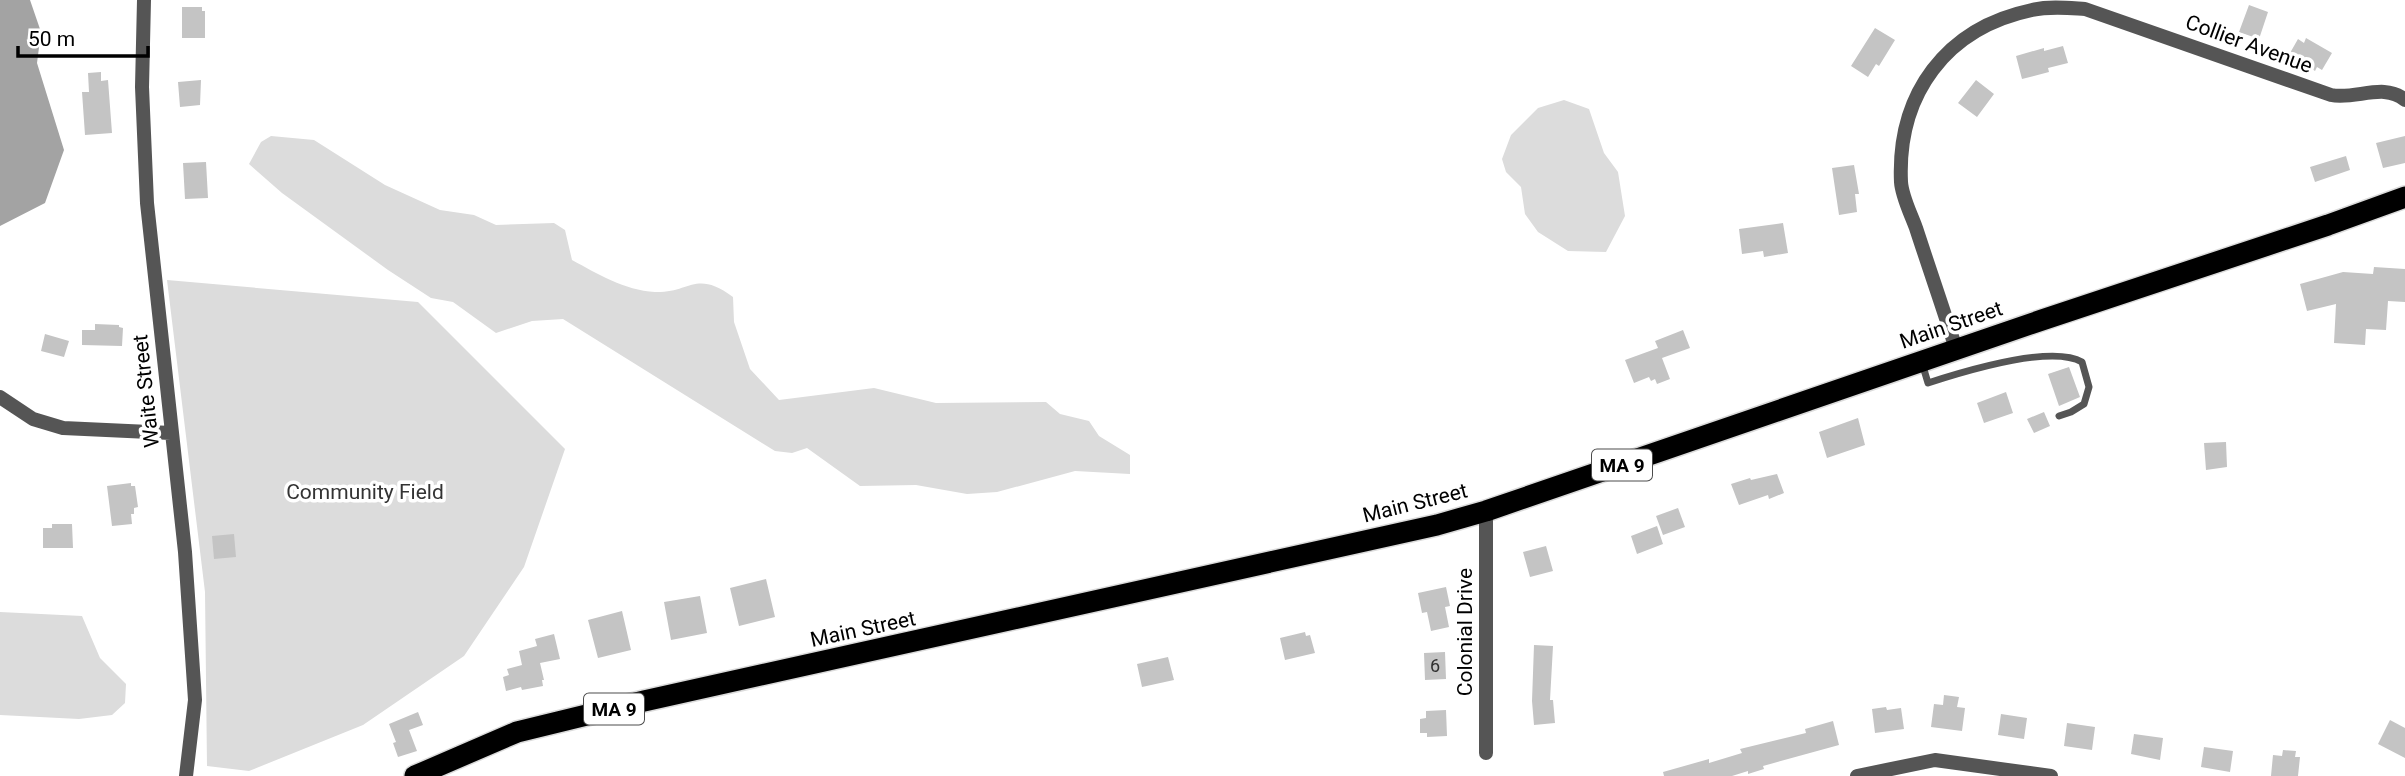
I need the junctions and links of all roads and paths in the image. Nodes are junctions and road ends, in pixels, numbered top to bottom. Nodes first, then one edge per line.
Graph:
1 (144, 0) edge
2 (2405, 100) edge
3 (2405, 197) edge
4 (1956, 349) junction
5 (1921, 362) junction
6 (0, 397) edge
7 (2059, 416) dead end
8 (171, 433) junction
9 (1486, 511) junction
10 (1486, 753) dead end
11 (1877, 774) edge
12 (186, 776) edge
13 (415, 776) edge
14 (1857, 776) edge
15 (2051, 776) edge

1 - 8 street, Waite Street
2 - 4 street, Collier Avenue
3 - 4 highway, Main Street / MA 9
4 - 5 highway, Main Street / MA 9
5 - 7 lane
5 - 9 highway, Main Street / MA 9
6 - 8 street
8 - 12 street, Waite Street
9 - 10 street, Colonial Drive
9 - 13 highway, Main Street / MA 9
11 - 14 street
11 - 15 street

